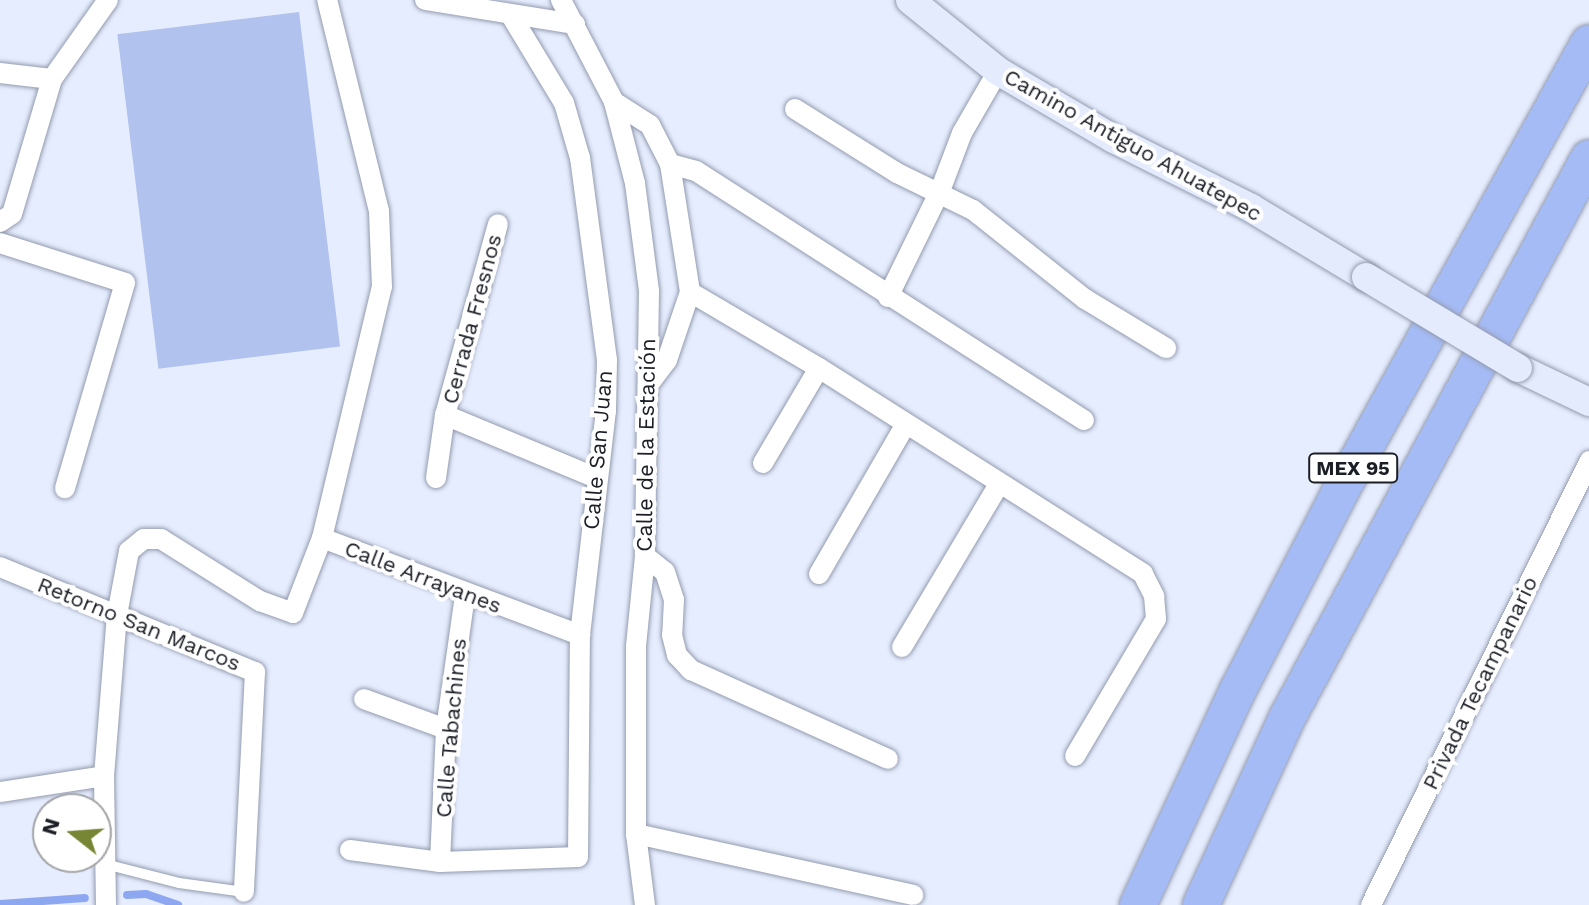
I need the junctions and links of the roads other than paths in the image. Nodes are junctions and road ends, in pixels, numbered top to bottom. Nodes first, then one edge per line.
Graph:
1 (108, 0) edge
2 (327, 0) edge
3 (425, 0) edge
4 (561, 0) edge
5 (910, 0) edge
6 (510, 14) junction
7 (575, 24) junction
8 (1589, 43) edge
9 (998, 71) junction
10 (0, 73) edge
11 (52, 79) junction
12 (614, 102) junction
13 (795, 109) dead end
14 (1589, 158) edge
15 (670, 164) junction
16 (940, 191) junction
17 (0, 222) edge
18 (498, 224) dead end
19 (0, 243) edge
20 (690, 292) junction
21 (888, 297) junction
22 (1166, 348) dead end
23 (819, 368) junction
24 (648, 385) junction
25 (1589, 402) edge
26 (445, 415) junction
27 (1084, 420) dead end
28 (906, 424) junction
29 (1589, 461) edge
30 (763, 463) dead end
31 (436, 478) dead end
32 (596, 478) junction
33 (999, 484) junction
34 (65, 488) dead end
35 (322, 538) junction
36 (645, 556) junction
37 (0, 567) edge
38 (819, 574) dead end
39 (465, 595) junction
40 (117, 615) junction
41 (580, 635) junction
42 (902, 647) dead end
43 (364, 699) dead end
44 (446, 729) junction
45 (1075, 756) dead end
46 (888, 759) dead end
47 (104, 776) junction
48 (0, 792) edge
49 (104, 793) edge
50 (636, 834) junction
51 (350, 850) dead end
52 (440, 862) junction
53 (112, 866) edge
54 (105, 873) edge
55 (244, 892) joint
56 (913, 895) dead end
57 (106, 905) edge
58 (645, 905) edge
59 (1138, 905) edge
60 (1201, 905) edge
61 (1371, 905) edge

1 - 11 street
2 - 35 street
3 - 6 street
4 - 7 street, Calle de la Estación
5 - 9 street, Camino Antiguo Ahuatepec
6 - 7 street
6 - 32 street, Calle San Juan
7 - 12 street, Calle de la Estación
8 - 59 highway, MEX 95
9 - 16 street
9 - 25 street, Camino Antiguo Ahuatepec, bridge
10 - 11 street
11 - 17 street
12 - 15 street
12 - 24 street, Calle de la Estación
13 - 16 street
14 - 60 highway, MEX 95
15 - 20 street
15 - 21 street
16 - 21 street
16 - 22 street
18 - 26 street, Cerrada Fresnos
19 - 34 street
20 - 23 street
20 - 24 street
21 - 27 street
23 - 28 street
23 - 30 street
24 - 36 street, Calle de la Estación
26 - 31 street, Cerrada Fresnos
26 - 32 street, Cerrada Fresnos
28 - 33 street
28 - 38 street
29 - 61 street, Privada Tecampanario
32 - 41 street, Calle San Juan
33 - 42 street
33 - 45 street
35 - 39 street, Calle Arrayanes
35 - 40 street, Calle Arrayanes
36 - 46 street
36 - 50 street, Calle de la Estación
37 - 40 street, Retorno San Marcos
39 - 41 street, Calle Arrayanes
39 - 44 street, Calle Tabachines
40 - 47 street
40 - 55 street, Retorno San Marcos
41 - 52 street, Calle San Juan
43 - 44 street
44 - 52 street, Calle Tabachines
47 - 48 street
47 - 49 street
50 - 56 street
50 - 58 street, Calle de la Estación
51 - 52 street
53 - 55 lane, Retorno San Marcos
54 - 57 street

